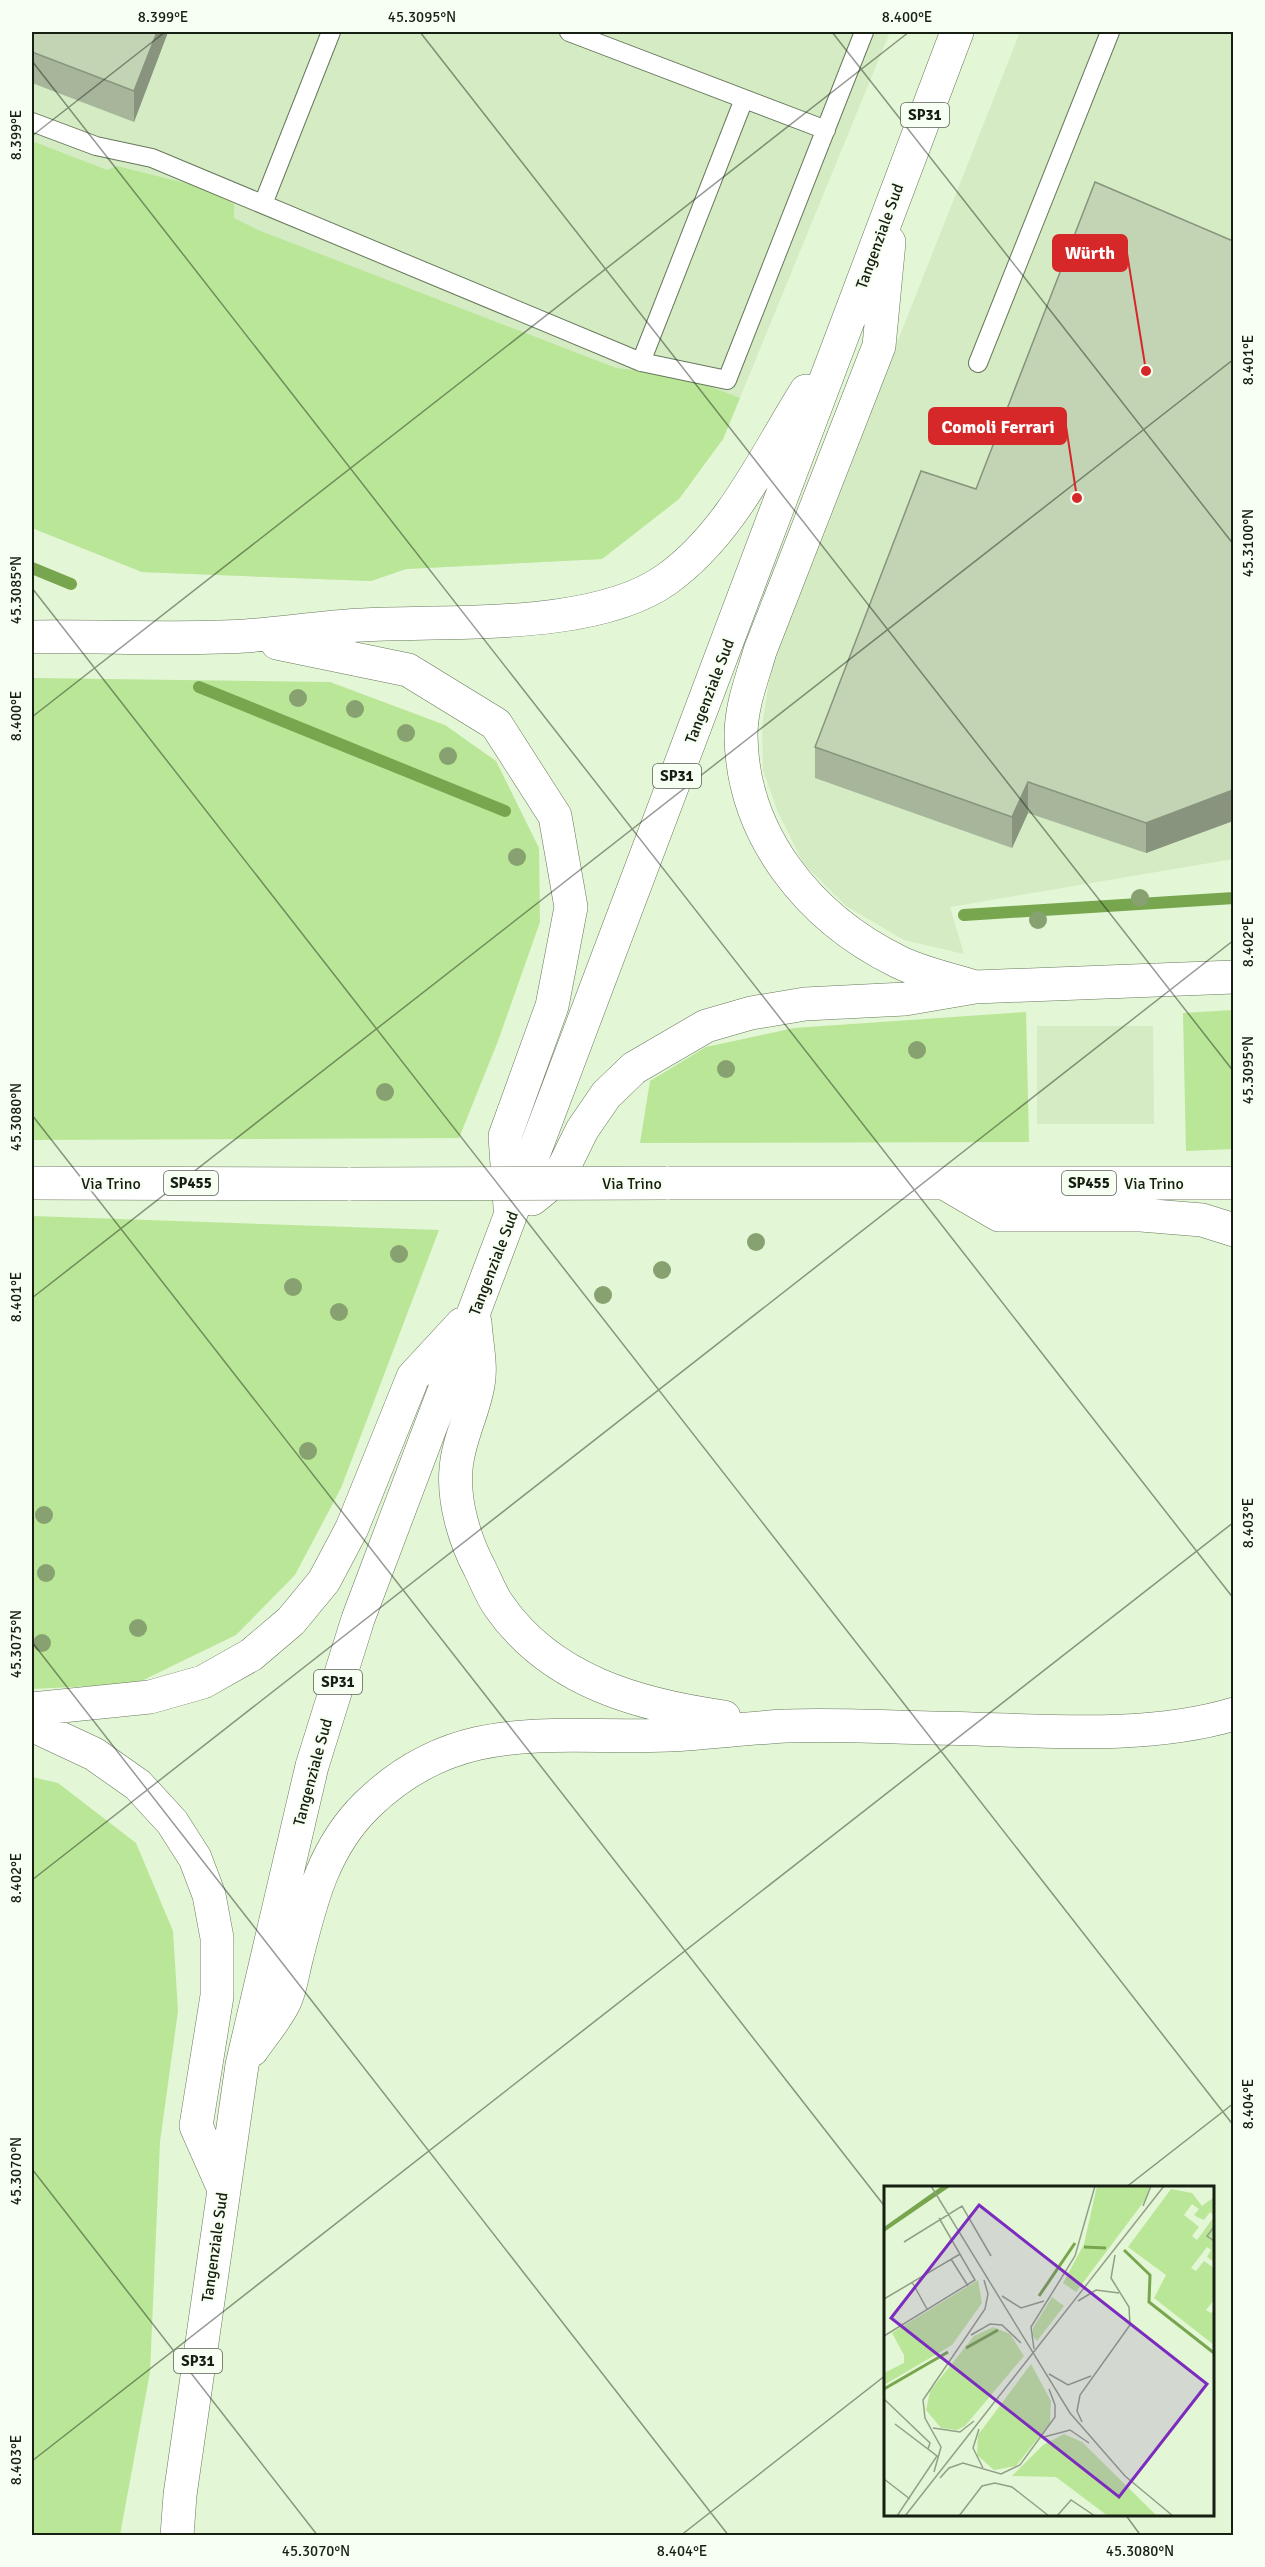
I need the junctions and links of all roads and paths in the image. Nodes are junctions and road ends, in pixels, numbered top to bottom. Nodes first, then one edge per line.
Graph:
1 (331, 32) edge
2 (569, 32) edge
3 (864, 32) edge
4 (957, 32) edge
5 (1110, 32) edge
6 (744, 99) junction
7 (32, 122) edge
8 (826, 130) junction
9 (893, 199) junction
10 (263, 204) junction
11 (843, 334) junction
12 (641, 362) junction
13 (978, 363) dead end
14 (243, 636) junction
15 (32, 637) edge
16 (1233, 977) edge
17 (975, 987) junction
18 (32, 1183) edge
19 (944, 1183) junction
20 (1233, 1183) edge
21 (510, 1218) junction
22 (1233, 1230) edge
23 (474, 1311) junction
24 (32, 1709) edge
25 (1233, 1714) edge
26 (32, 1725) edge
27 (788, 1726) junction
28 (242, 2065) junction
29 (222, 2187) junction
30 (177, 2535) edge

1 - 10 lane
2 - 6 lane
3 - 8 lane
4 - 9 main road, Tangenziale Sud / SP31
5 - 13 lane
6 - 8 lane
6 - 12 lane
7 - 10 lane
8 - 12 lane
9 - 11 main road, Tangenziale Sud / SP31
9 - 17 main road
10 - 12 lane
11 - 14 main road
11 - 21 main road, Tangenziale Sud / SP31
14 - 15 main road
14 - 21 main road
16 - 17 main road
17 - 21 main road
18 - 19 main road, Via Trino / SP455, bridge
19 - 20 main road, Via Trino / SP455
19 - 22 main road
21 - 23 main road, Tangenziale Sud / SP31
23 - 24 main road
23 - 27 main road
23 - 28 main road, Tangenziale Sud / SP31
25 - 27 main road
26 - 29 main road
27 - 28 main road
28 - 29 main road, Tangenziale Sud / SP31
29 - 30 main road, Tangenziale Sud / SP31

